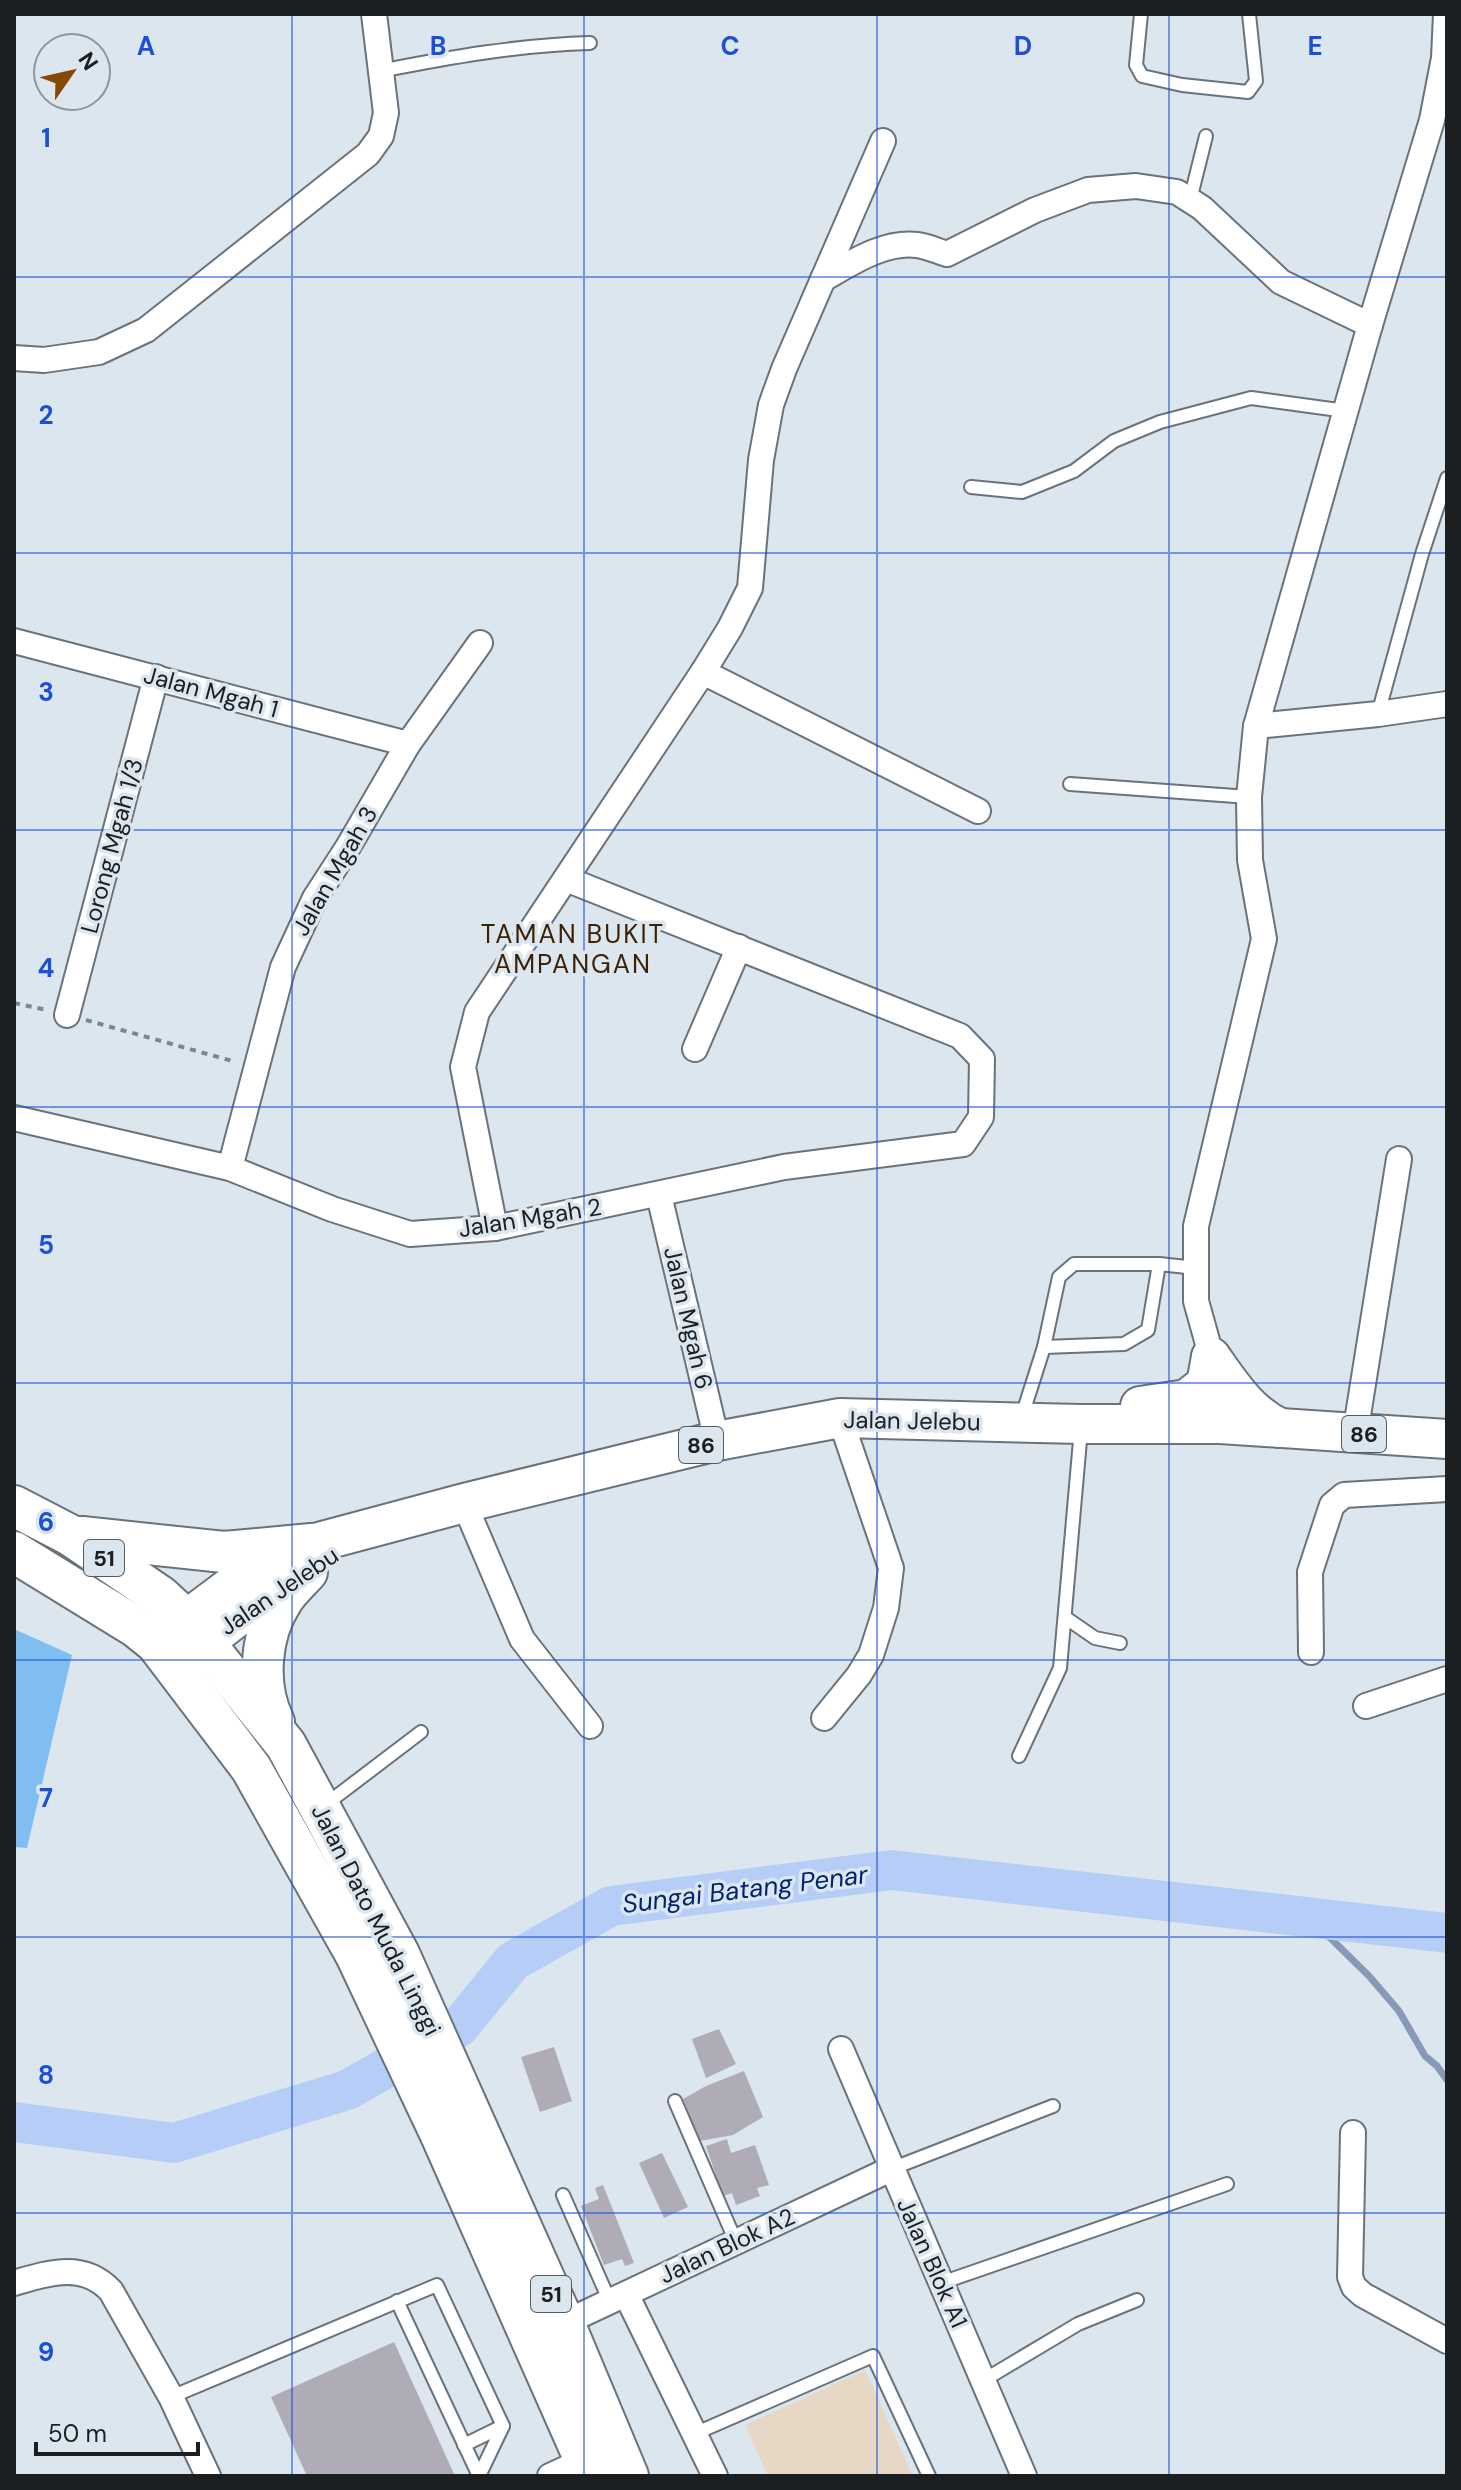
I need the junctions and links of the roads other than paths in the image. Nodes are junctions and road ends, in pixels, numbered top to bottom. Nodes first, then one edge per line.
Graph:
1 (374, 14) edge
2 (1141, 14) edge
3 (1249, 14) edge
4 (1446, 14) edge
5 (590, 43) dead end
6 (380, 71) junction
7 (1206, 136) dead end
8 (883, 141) dead end
9 (1190, 200) junction
10 (823, 279) junction
11 (1370, 325) junction
12 (14, 358) edge
13 (1346, 411) junction
14 (1447, 478) edge
15 (971, 487) dead end
16 (14, 641) edge
17 (480, 643) dead end
18 (703, 672) junction
19 (156, 677) junction
20 (1447, 704) edge
21 (1378, 714) junction
22 (1256, 726) junction
23 (408, 744) junction
24 (1070, 784) dead end
25 (1249, 797) junction
26 (978, 811) dead end
27 (566, 879) junction
28 (739, 947) junction
29 (67, 1015) road end
30 (695, 1049) dead end
31 (14, 1118) edge
32 (1399, 1159) dead end
33 (230, 1168) junction
34 (659, 1195) junction
35 (495, 1228) junction
36 (1159, 1264) junction
37 (1196, 1268) junction
38 (1044, 1347) junction
39 (1211, 1357) junction
40 (840, 1418) junction
41 (1049, 1423) junction
42 (1220, 1424) junction
43 (1282, 1429) junction
44 (1355, 1434) junction
45 (1447, 1439) edge
46 (717, 1441) junction
47 (1447, 1489) edge
48 (464, 1503) junction
49 (14, 1506) edge
50 (70, 1535) junction
51 (14, 1552) edge
52 (309, 1558) junction
53 (1066, 1618) junction
54 (180, 1643) junction
55 (1120, 1643) dead end
56 (1311, 1652) dead end
57 (1447, 1679) edge
58 (1366, 1706) dead end
59 (824, 1718) dead end
60 (590, 1726) dead end
61 (421, 1732) dead end
62 (286, 1745) junction
63 (1019, 1756) dead end
64 (319, 1809) junction
65 (841, 2049) dead end
66 (675, 2101) dead end
67 (1053, 2106) dead end
68 (456, 2124) junction
69 (1353, 2133) dead end
70 (891, 2169) junction
71 (1227, 2184) dead end
72 (563, 2195) dead end
73 (736, 2242) junction
74 (14, 2283) edge
75 (941, 2283) junction
76 (618, 2298) junction
77 (1137, 2300) dead end
78 (397, 2301) junction
79 (564, 2323) junction
80 (1447, 2341) edge
81 (984, 2380) junction
82 (171, 2397) junction
83 (503, 2426) junction
84 (694, 2434) junction
85 (464, 2445) junction
86 (575, 2471) edge
87 (208, 2476) edge
88 (479, 2476) edge
89 (628, 2476) edge
90 (715, 2476) edge
91 (929, 2476) edge
92 (1024, 2476) edge

1 - 6 street
2 - 3 lane
4 - 11 street
5 - 6 lane
6 - 12 street
7 - 9 lane
8 - 10 street
9 - 10 street
9 - 11 street
10 - 18 street
11 - 13 street
13 - 15 lane
13 - 22 street
14 - 21 lane
16 - 19 street, Jalan Mgah 1
17 - 23 street, Jalan Mgah 3
18 - 26 street
18 - 27 street
19 - 23 street, Jalan Mgah 1
19 - 29 street, Lorong Mgah 1/3
20 - 21 street
21 - 22 street
22 - 25 street
23 - 33 street, Jalan Mgah 3
24 - 25 lane
25 - 37 street
27 - 28 street
27 - 35 street
28 - 30 street
28 - 34 street, Jalan Mgah 2
31 - 33 street, Jalan Mgah 2
32 - 44 street
33 - 35 street, Jalan Mgah 2
34 - 35 street, Jalan Mgah 2
34 - 46 street, Jalan Mgah 6
36 - 37 lane
36 - 38 lane
36 - 38 lane
37 - 39 street
38 - 41 lane
39 - 41 main road
39 - 42 street
39 - 43 main road
40 - 41 main road, Jalan Jelebu / 86
40 - 46 main road, Jalan Jelebu / 86
40 - 59 street
41 - 42 main road, Jalan Jelebu / 86
41 - 53 lane
42 - 43 main road, Jalan Jelebu / 86
43 - 44 main road, Jalan Jelebu / 86
44 - 45 main road, Jalan Jelebu / 86
46 - 48 main road, Jalan Jelebu / 86
47 - 56 street
48 - 52 main road, Jalan Jelebu / 86
48 - 60 street
49 - 50 highway, Jalan Dato Muda Linggi / 51
50 - 52 highway
50 - 54 highway, Jalan Dato Muda Linggi / 51
51 - 54 highway, Jalan Dato Muda Linggi / 51
52 - 54 main road, Jalan Jelebu / 86
52 - 62 highway
53 - 55 lane
53 - 63 lane
54 - 62 highway, Jalan Dato Muda Linggi / 51
54 - 68 highway, Jalan Dato Muda Linggi / 51
57 - 58 street
61 - 64 lane
62 - 64 highway, Jalan Dato Muda Linggi / 51
64 - 68 highway, Jalan Dato Muda Linggi / 51
65 - 70 street, Jalan Blok A1
66 - 73 lane
67 - 70 lane
68 - 79 highway, Jalan Dato Muda Linggi / 51
68 - 86 highway, Jalan Dato Muda Linggi / 51
69 - 80 street
70 - 73 street, Jalan Blok A2
70 - 75 street, Jalan Blok A1
71 - 75 lane
72 - 76 lane
73 - 76 street, Jalan Blok A2
74 - 82 street
75 - 81 street, Jalan Blok A1
76 - 79 street, Jalan Blok A2
76 - 84 street
77 - 81 lane
78 - 82 lane
78 - 83 lane
78 - 85 lane
79 - 89 highway, Jalan Dato Muda Linggi / 51
81 - 92 street, Jalan Blok A1
82 - 87 street
83 - 85 lane
83 - 88 lane
84 - 90 street
84 - 91 lane
85 - 88 lane

